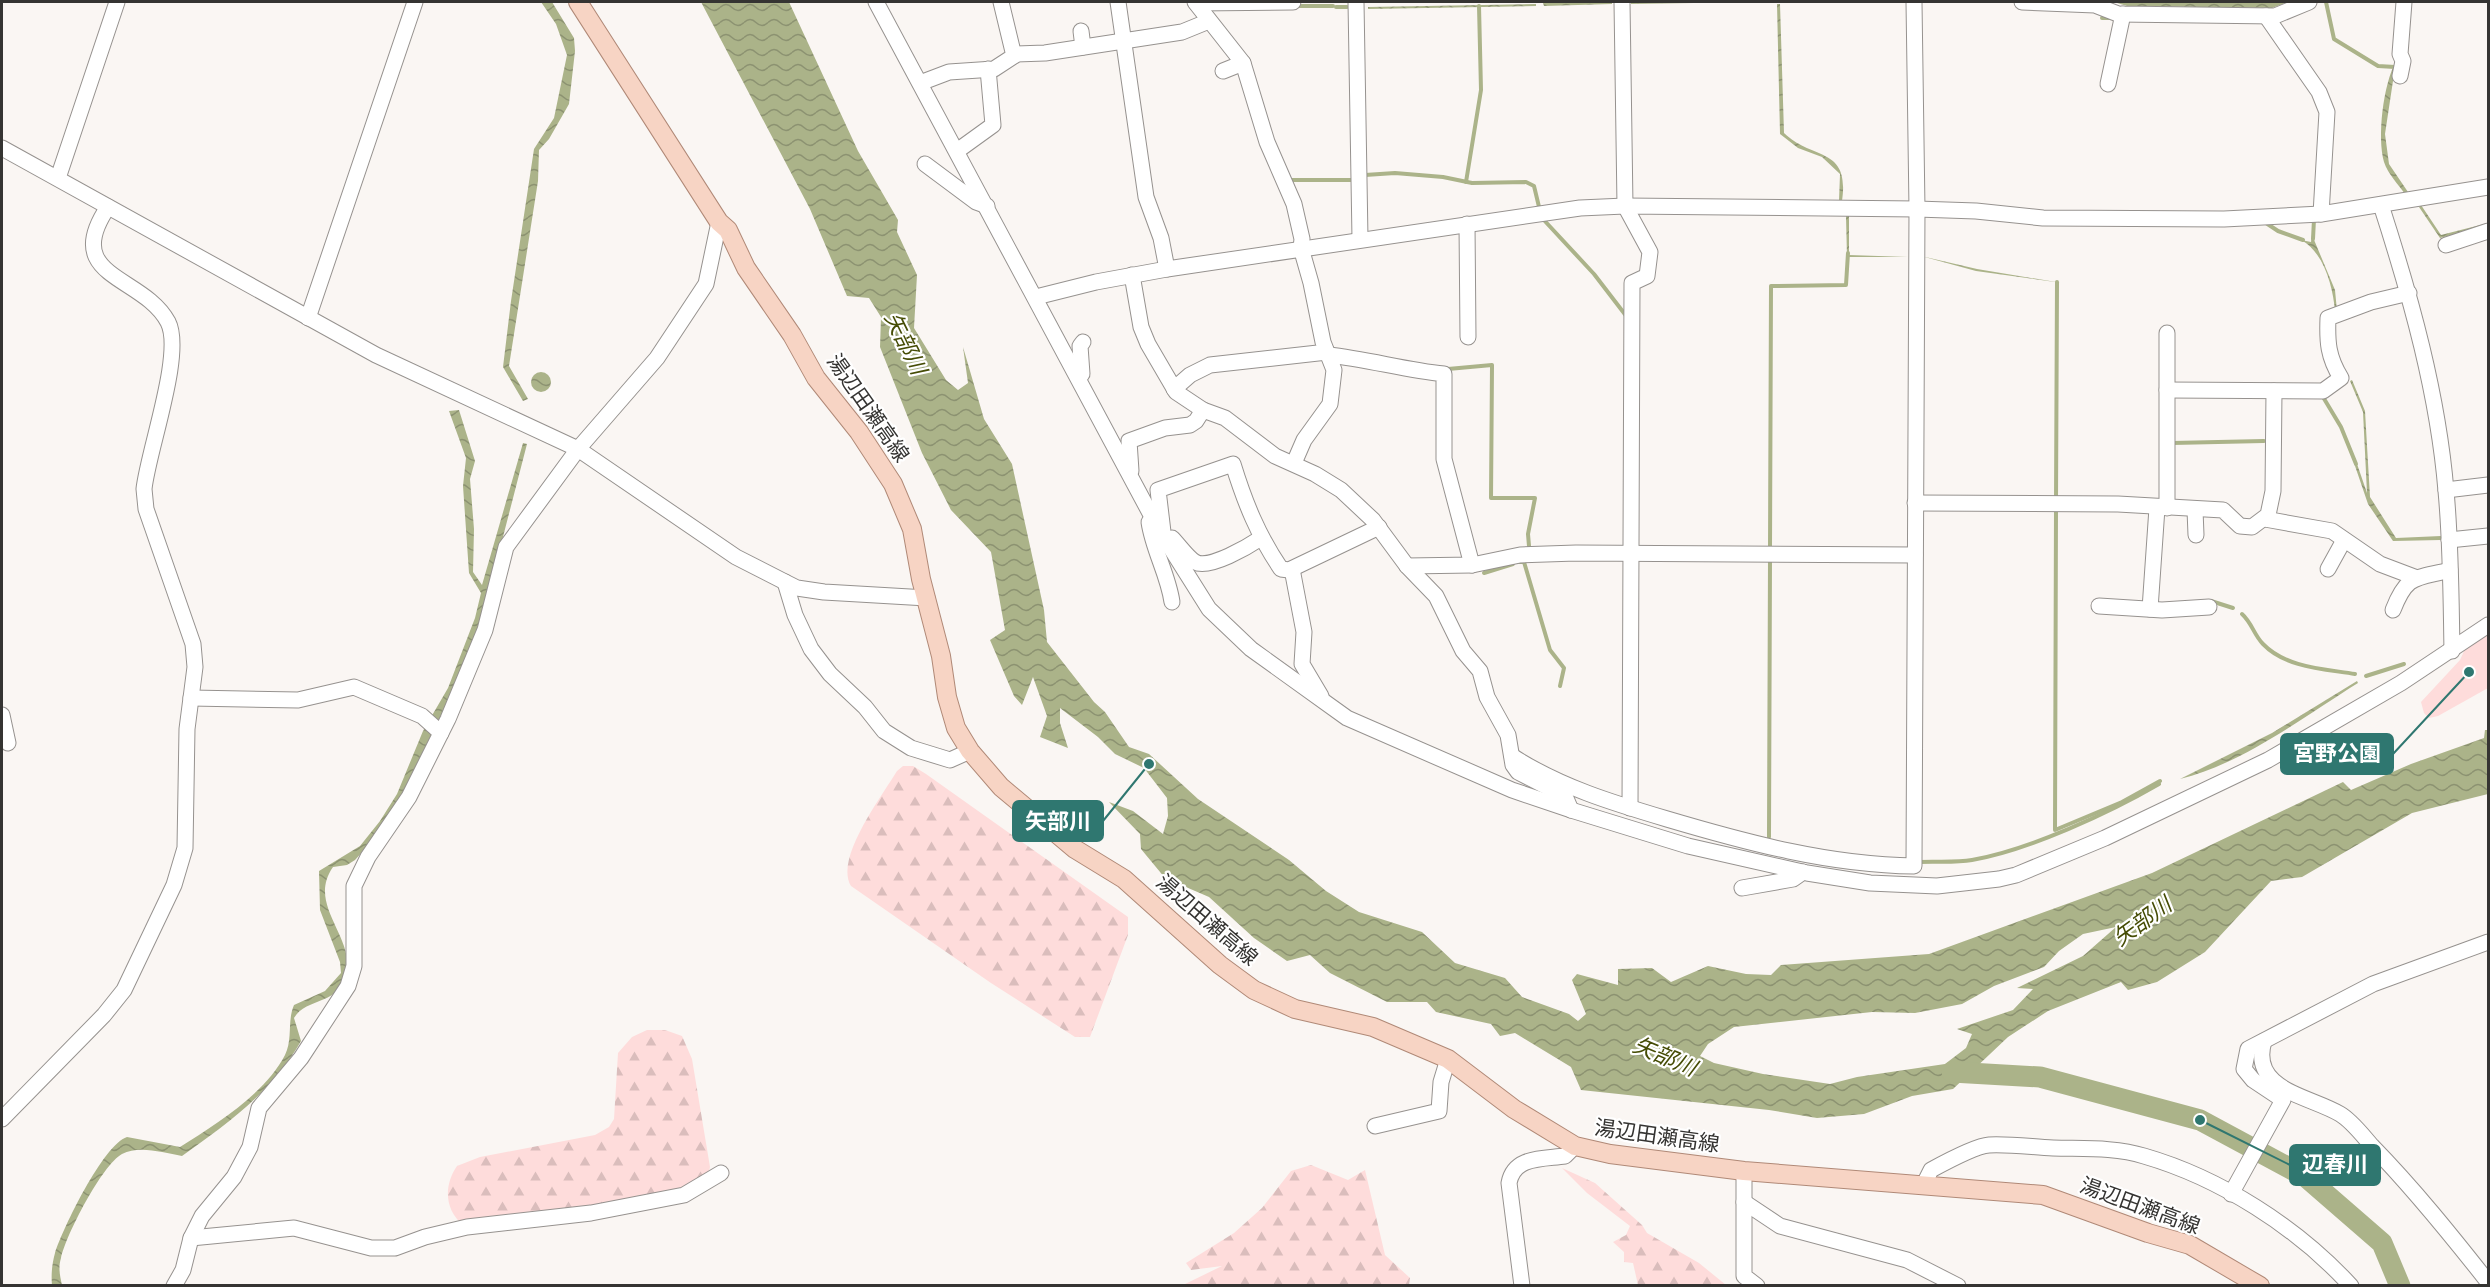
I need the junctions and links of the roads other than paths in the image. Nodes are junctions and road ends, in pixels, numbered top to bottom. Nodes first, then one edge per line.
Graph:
1 (117, 2) edge
2 (415, 2) edge
3 (578, 2) edge
4 (876, 2) edge
5 (1001, 2) edge
6 (1118, 2) edge
7 (1195, 2) edge
8 (1293, 2) edge
9 (1356, 2) edge
10 (1622, 2) edge
11 (1914, 2) edge
12 (2022, 2) edge
13 (2309, 2) edge
14 (2404, 2) edge
15 (2198, 8) edge
16 (2122, 14) junction
17 (2266, 16) junction
18 (1209, 21) junction
19 (1081, 30) dead end
20 (1124, 40) junction
21 (1083, 47) junction
22 (1014, 54) junction
23 (1243, 63) junction
24 (988, 69) junction
25 (1223, 71) dead end
26 (2400, 76) dead end
27 (920, 83) junction
28 (2108, 84) dead end
29 (2, 148) edge
30 (957, 151) junction
31 (925, 164) dead end
32 (58, 178) junction
33 (2488, 187) edge
34 (2381, 205) junction
35 (987, 206) junction
36 (1625, 206) junction
37 (108, 207) junction
38 (1917, 208) junction
39 (2321, 213) junction
40 (720, 222) junction
41 (1467, 224) junction
42 (2488, 231) edge
43 (1360, 239) junction
44 (2446, 245) dead end
45 (1301, 248) junction
46 (1167, 269) junction
47 (1132, 275) junction
48 (2409, 293) junction
49 (1036, 297) junction
50 (308, 318) junction
51 (2167, 333) dead end
52 (1468, 337) dead end
53 (1083, 342) dead end
54 (1328, 353) junction
55 (1079, 378) junction
56 (1174, 388) junction
57 (2167, 390) junction
58 (2274, 391) junction
59 (1203, 410) junction
60 (578, 449) junction
61 (1294, 463) junction
62 (1131, 478) junction
63 (2488, 485) edge
64 (2446, 490) junction
65 (1916, 503) junction
66 (2162, 508) junction
67 (1148, 510) junction
68 (2195, 510) junction
69 (2265, 519) junction
70 (1379, 527) junction
71 (1163, 533) junction
72 (2196, 535) dead end
73 (2488, 536) edge
74 (1261, 538) junction
75 (2344, 540) junction
76 (2449, 540) junction
77 (1631, 555) junction
78 (1915, 555) junction
79 (1472, 565) junction
80 (1407, 566) junction
81 (1292, 568) junction
82 (2328, 569) dead end
83 (2450, 570) junction
84 (2417, 578) junction
85 (785, 582) junction
86 (927, 598) junction
87 (1172, 602) dead end
88 (2099, 606) dead end
89 (2209, 607) dead end
90 (2150, 609) junction
91 (2393, 610) dead end
92 (2488, 626) edge
93 (2452, 651) junction
94 (190, 698) junction
95 (1321, 699) junction
96 (2, 715) edge
97 (441, 733) junction
98 (8, 743) dead end
99 (970, 751) junction
100 (1512, 756) junction
101 (1630, 808) junction
102 (1571, 810) junction
103 (1803, 872) junction
104 (1742, 888) dead end
105 (2488, 942) edge
106 (2264, 1041) junction
107 (1448, 1059) junction
108 (2, 1119) edge
109 (1375, 1125) dead end
110 (1575, 1146) junction
111 (1744, 1171) junction
112 (721, 1173) dead end
113 (1924, 1184) junction
114 (2233, 1190) junction
115 (1744, 1202) junction
116 (191, 1238) junction
117 (2488, 1282) edge
118 (174, 1286) edge
119 (1522, 1286) edge
120 (1757, 1286) edge
121 (1958, 1286) edge
122 (2260, 1286) edge
123 (2351, 1286) edge

1 - 32 street
2 - 50 street
3 - 40 main road, 湯辺田瀬高線
4 - 27 street
5 - 22 street
6 - 20 street
7 - 8 street
7 - 18 street
9 - 43 street
10 - 36 street
11 - 38 street
12 - 16 street
13 - 17 street
14 - 26 street
15 - 16 street
15 - 17 street
16 - 28 street
17 - 39 street
18 - 20 street
18 - 23 street
19 - 21 street
20 - 21 street
20 - 46 street
21 - 22 street
22 - 24 street
23 - 25 street
23 - 45 street
24 - 27 street
24 - 30 street
27 - 30 street
29 - 32 street
30 - 35 street
31 - 35 street
32 - 37 street
33 - 34 street
34 - 39 street
34 - 48 street
35 - 49 street
36 - 38 street
36 - 41 street
36 - 77 street
37 - 50 street
37 - 94 street
38 - 39 street
38 - 65 street
40 - 60 street
40 - 86 main road, 湯辺田瀬高線
41 - 43 street
41 - 52 street
42 - 44 street
43 - 45 street
45 - 46 street
45 - 54 street
46 - 47 street
47 - 49 street
47 - 56 street
48 - 58 street
48 - 64 street
49 - 55 street
50 - 60 street
51 - 57 street
53 - 55 street
54 - 56 street
54 - 61 street
54 - 79 street
55 - 62 street
56 - 59 street
57 - 58 street
57 - 66 street
58 - 69 street
59 - 61 street
59 - 62 street
60 - 85 street
60 - 97 street
61 - 70 street
62 - 67 street
63 - 64 street
64 - 76 street
65 - 66 street
65 - 78 street
66 - 68 street
66 - 90 street
67 - 71 street
67 - 87 street
68 - 69 street
68 - 72 street
69 - 75 street
70 - 80 street
70 - 81 street
71 - 74 street
71 - 74 street
71 - 95 street
73 - 76 street
74 - 81 street
75 - 82 street
75 - 84 street
76 - 83 street
77 - 78 street
77 - 79 street
77 - 101 street
78 - 101 street
79 - 80 street
80 - 100 street
81 - 95 street
83 - 84 street
83 - 93 street
84 - 91 street
85 - 86 street
85 - 99 street
86 - 99 main road, 湯辺田瀬高線
88 - 90 street
89 - 90 street
92 - 93 street
93 - 103 street
94 - 97 street
94 - 108 street
95 - 102 street
96 - 98 street
97 - 116 street
99 - 107 main road, 湯辺田瀬高線
100 - 101 street
100 - 102 street
102 - 103 street
103 - 104 street
105 - 106 street
106 - 114 street
106 - 117 street
107 - 109 street
107 - 110 main road, 湯辺田瀬高線
110 - 111 main road, 湯辺田瀬高線
110 - 119 street
111 - 113 main road, 湯辺田瀬高線
111 - 115 street
112 - 116 street
113 - 114 street
113 - 122 main road, 湯辺田瀬高線
114 - 123 street
115 - 120 street
115 - 121 street
116 - 118 street

